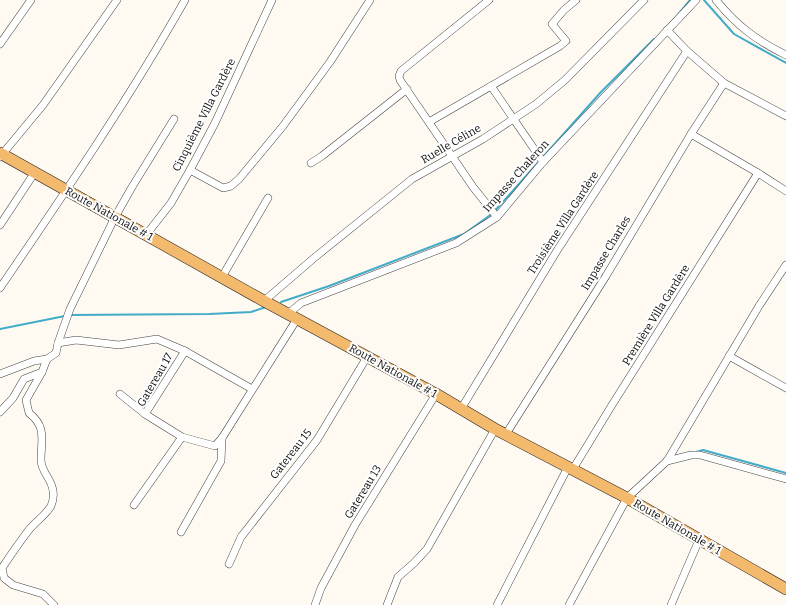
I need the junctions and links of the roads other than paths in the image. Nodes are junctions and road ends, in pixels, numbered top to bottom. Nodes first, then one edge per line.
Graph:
1 (31, 0) edge
2 (117, 0) edge
3 (185, 0) edge
4 (272, 0) edge
5 (370, 0) edge
6 (489, 0) edge
7 (576, 0) edge
8 (644, 0) edge
9 (696, 0) edge
10 (716, 0) edge
11 (667, 30) junction
12 (0, 44) edge
13 (687, 51) junction
14 (786, 55) edge
15 (724, 83) junction
16 (491, 86) junction
17 (407, 89) junction
18 (786, 116) edge
19 (174, 119) dead end
20 (513, 120) junction
21 (429, 122) junction
22 (690, 134) junction
23 (1, 154) edge
24 (452, 156) junction
25 (543, 162) junction
26 (311, 163) dead end
27 (190, 170) junction
28 (35, 172) junction
29 (758, 173) junction
30 (67, 190) junction
31 (786, 191) edge
32 (268, 198) dead end
33 (115, 217) junction
34 (497, 217) junction
35 (0, 226) edge
36 (146, 235) junction
37 (786, 266) edge
38 (784, 275) edge
39 (222, 277) junction
40 (0, 288) edge
41 (264, 301) junction
42 (292, 316) junction
43 (58, 343) junction
44 (185, 351) junction
45 (730, 356) junction
46 (367, 357) junction
47 (47, 359) junction
48 (42, 372) junction
49 (0, 374) edge
50 (786, 388) edge
51 (252, 389) junction
52 (120, 394) dead end
53 (436, 394) junction
54 (461, 409) junction
55 (0, 412) edge
56 (145, 414) junction
57 (495, 429) junction
58 (506, 434) junction
59 (182, 437) junction
60 (222, 438) junction
61 (667, 461) junction
62 (571, 468) junction
63 (786, 479) edge
64 (134, 505) dead end
65 (622, 506) junction
66 (181, 532) dead end
67 (699, 540) junction
68 (228, 564) dead end
69 (786, 589) edge
70 (54, 605) edge
71 (316, 605) edge
72 (387, 605) edge
73 (497, 605) edge
74 (569, 605) edge
75 (671, 605) edge

1 - 12 street
2 - 23 street
3 - 30 street
4 - 27 street, Cinquième Villa Gardère
5 - 27 street
6 - 17 street
7 - 16 street
8 - 20 street, Ruelle Céline
9 - 11 street, Impasse Chaleron
10 - 14 street
11 - 13 street
11 - 25 street, Impasse Chaleron
13 - 15 street
13 - 54 street, Troisième Villa Gardère
15 - 18 street
15 - 22 street, Impasse Charles
16 - 20 street
16 - 21 street
17 - 21 street
17 - 26 street
19 - 33 street
20 - 24 street, Ruelle Céline
20 - 25 street
21 - 24 street
22 - 29 street
22 - 58 street, Impasse Charles
23 - 28 main road, Route Nationale # 1
24 - 34 street
24 - 41 street, Ruelle Céline
25 - 34 street, Impasse Chaleron
27 - 36 street, Cinquième Villa Gardère
28 - 30 main road, Route Nationale # 1
28 - 35 street
29 - 31 street
29 - 62 street, Première Villa Gardère
30 - 33 main road, Route Nationale # 1
30 - 40 street
32 - 39 street
33 - 36 main road, Route Nationale # 1
33 - 43 street
34 - 42 street, Impasse Chaleron
36 - 39 main road, Route Nationale # 1
37 - 38 street
38 - 45 street
39 - 41 main road, Route Nationale # 1
41 - 42 main road, Route Nationale # 1
42 - 46 main road, Route Nationale # 1
42 - 51 street
43 - 44 street, Gatereau 17
43 - 47 street
44 - 51 street
44 - 56 street, Gatereau 17
45 - 50 street
45 - 61 street
46 - 53 main road, Route Nationale # 1
46 - 68 street, Gatereau 15
47 - 48 street
47 - 49 street
48 - 55 street
48 - 70 street
51 - 60 street
52 - 56 street
53 - 54 main road, Route Nationale # 1
53 - 71 street, Gatereau 13
54 - 57 main road, Route Nationale # 1
56 - 59 street, Gatereau 17
57 - 58 main road, Route Nationale # 1
57 - 72 street
58 - 62 main road, Route Nationale # 1
59 - 60 street, Gatereau 17
59 - 64 street
60 - 66 street
61 - 63 street
61 - 65 street
62 - 65 main road, Route Nationale # 1
62 - 73 street, Première Villa Gardère
65 - 67 main road, Route Nationale # 1
65 - 74 street
67 - 69 main road, Route Nationale # 1
67 - 75 street

